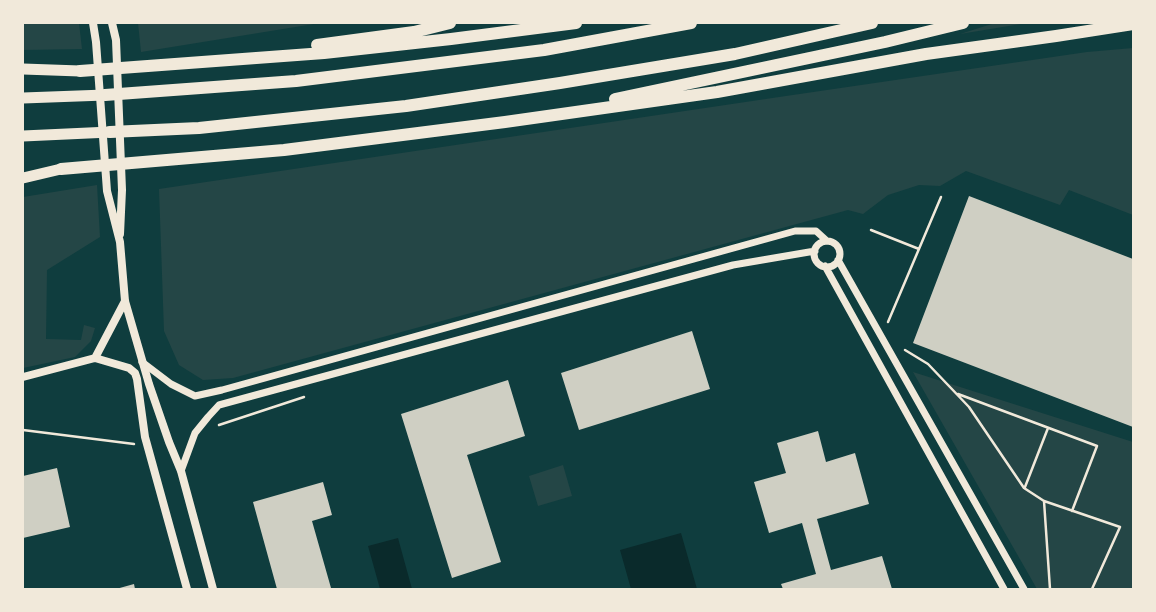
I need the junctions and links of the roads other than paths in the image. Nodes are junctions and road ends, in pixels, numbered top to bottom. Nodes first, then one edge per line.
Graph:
1 (93, 23) edge
2 (112, 23) edge
3 (450, 23) edge
4 (576, 23) edge
5 (691, 23) edge
6 (872, 23) edge
7 (963, 23) edge
8 (1133, 24) edge
9 (23, 68) edge
10 (80, 71) junction
11 (23, 72) edge
12 (105, 95) joint
13 (23, 98) edge
14 (504, 122) junction
15 (110, 132) joint
16 (23, 136) edge
17 (61, 169) junction
18 (23, 170) edge
19 (23, 178) edge
20 (827, 241) junction
21 (120, 242) junction
22 (814, 251) junction
23 (838, 260) junction
24 (824, 266) junction
25 (124, 301) junction
26 (95, 358) junction
27 (142, 362) junction
28 (23, 376) edge
29 (181, 472) junction
30 (188, 589) edge
31 (213, 589) edge
32 (1004, 589) edge
33 (1024, 589) edge

1 - 21 main road
2 - 21 main road
3 - 10 highway
4 - 10 highway
5 - 12 highway
6 - 15 highway
7 - 14 highway
8 - 14 highway
9 - 10 highway
10 - 11 highway
12 - 13 highway
14 - 17 highway
15 - 16 highway
17 - 18 highway
17 - 19 highway
20 - 22 street
20 - 23 street
20 - 27 street
21 - 25 main road
22 - 24 street
22 - 29 street
23 - 24 street
23 - 33 street
24 - 32 street
25 - 26 main road
25 - 27 main road
26 - 28 main road
26 - 30 main road
27 - 29 main road
29 - 31 main road

